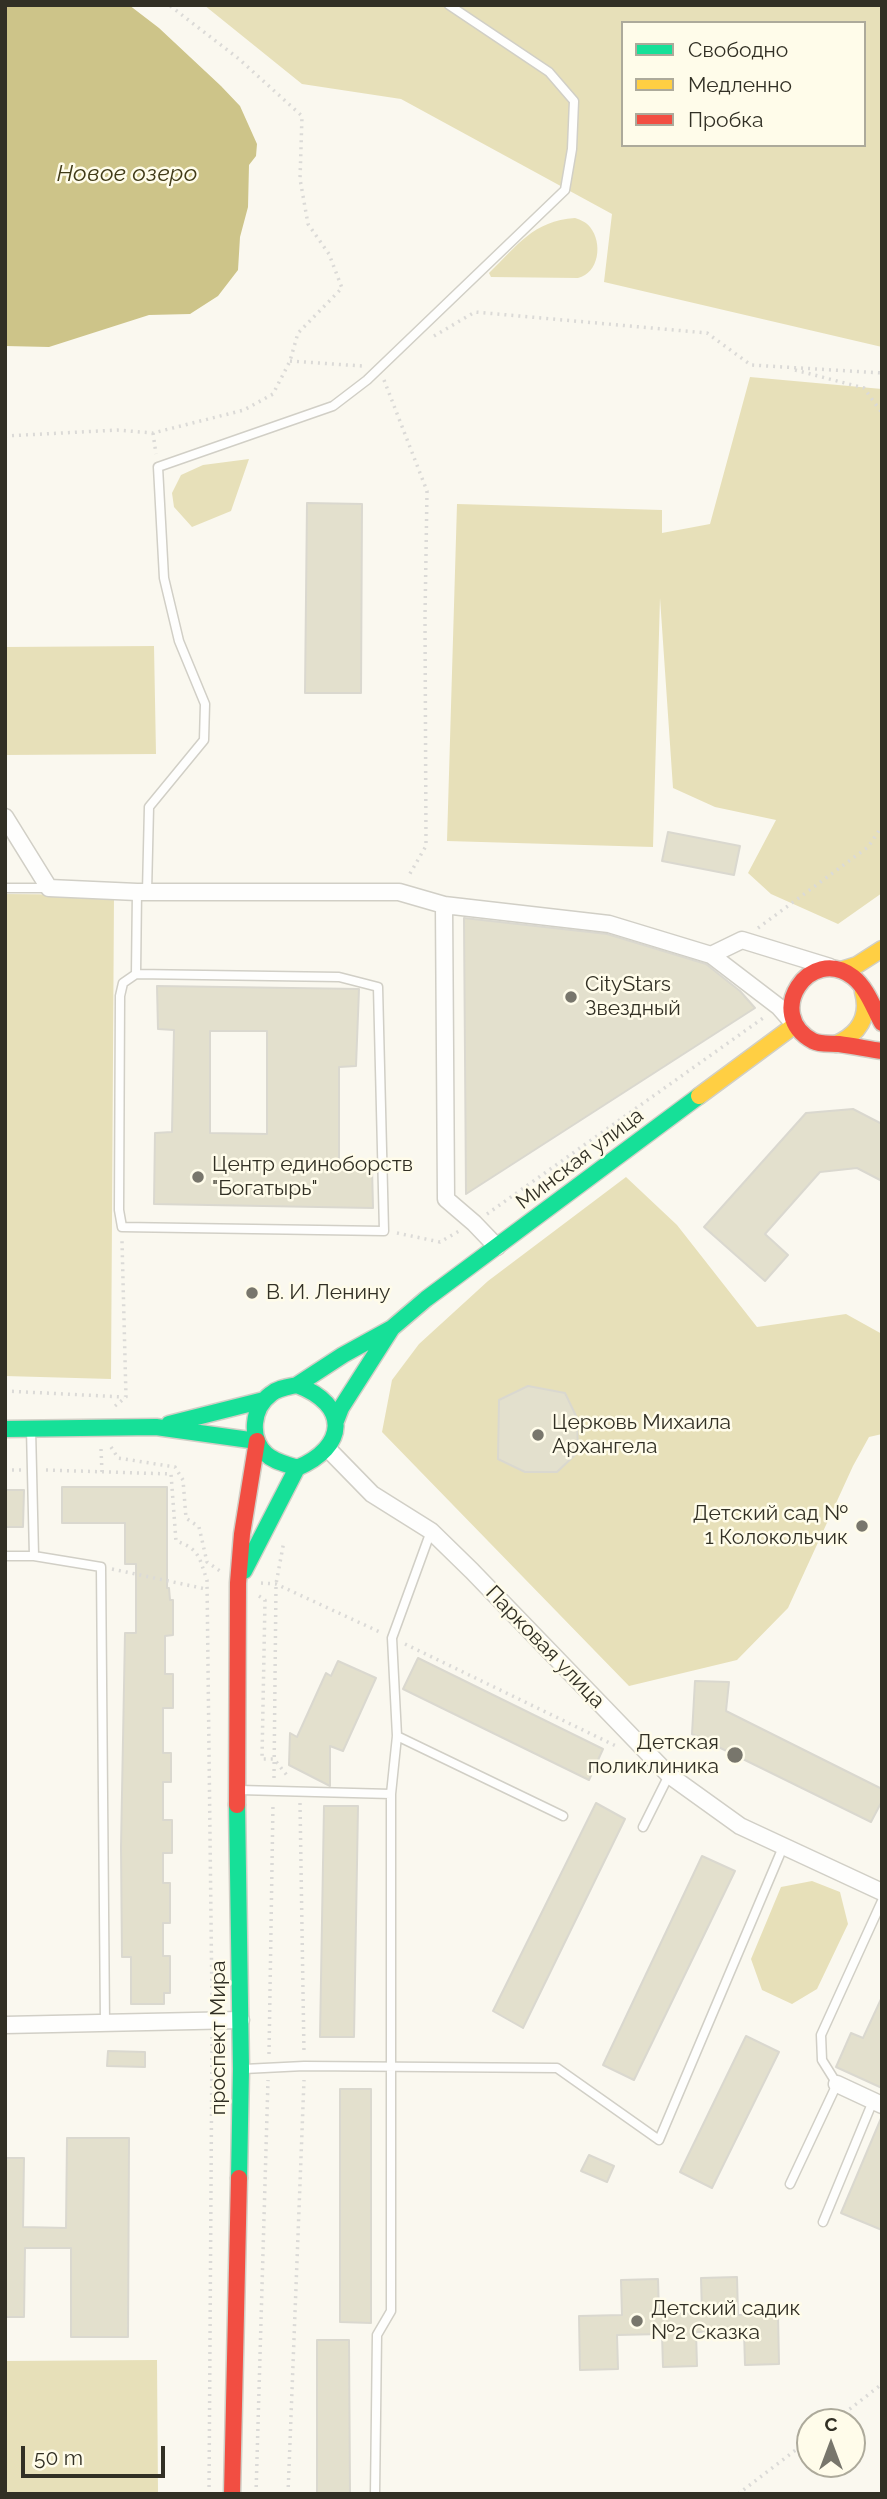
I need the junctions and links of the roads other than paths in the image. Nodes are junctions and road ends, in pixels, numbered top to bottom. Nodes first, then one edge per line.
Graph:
1 (449, 5) edge
2 (5, 817) edge
3 (5, 888) edge
4 (49, 888) junction
5 (142, 892) junction
6 (444, 905) junction
7 (882, 951) edge
8 (711, 956) junction
9 (838, 970) junction
10 (136, 974) junction
11 (860, 986) junction
12 (882, 1023) edge
13 (795, 1025) junction
14 (836, 1044) junction
15 (882, 1051) edge
16 (497, 1247) junction
17 (392, 1328) junction
18 (297, 1385) junction
19 (264, 1400) junction
20 (336, 1421) junction
21 (156, 1427) junction
22 (5, 1429) edge
23 (31, 1429) junction
24 (257, 1441) junction
25 (328, 1448) junction
26 (297, 1468) junction
27 (430, 1531) junction
28 (5, 1556) edge
29 (33, 1556) junction
30 (237, 1583) junction
31 (397, 1736) junction
32 (669, 1775) junction
33 (237, 1790) junction
34 (391, 1794) junction
35 (563, 1816) dead end
36 (643, 1827) dead end
37 (783, 1847) junction
38 (882, 1892) edge
39 (882, 1901) edge
40 (241, 2020) junction
41 (105, 2024) junction
42 (5, 2025) edge
43 (389, 2066) junction
44 (241, 2069) junction
45 (837, 2084) junction
46 (878, 2103) edge
47 (790, 2184) dead end
48 (823, 2222) dead end
49 (232, 2494) edge
50 (375, 2494) edge

1 - 5 lane
2 - 4 street
3 - 4 lane
4 - 5 street
5 - 6 street
5 - 10 lane
6 - 8 street
6 - 16 street
7 - 9 street
7 - 11 street
8 - 9 street
8 - 13 street
9 - 11 street
9 - 13 street
10 - 10 lane
11 - 12 street
11 - 14 street
13 - 14 street
13 - 16 street, Минская улица
14 - 15 street
16 - 17 street, Минская улица
17 - 18 street, Минская улица
17 - 20 street, Минская улица
18 - 19 street
18 - 20 street
19 - 21 street
19 - 24 street
20 - 25 street
21 - 23 street
21 - 24 street
22 - 23 street
23 - 29 lane
24 - 26 street
24 - 30 street, проспект Мира
25 - 26 street
25 - 27 street, Парковая улица
26 - 30 street, проспект Мира
27 - 31 lane
27 - 32 street, Парковая улица
28 - 29 lane
29 - 41 lane
30 - 33 street, проспект Мира
31 - 34 lane
31 - 35 lane
32 - 36 lane
32 - 37 street, Парковая улица
33 - 34 lane
33 - 40 street, проспект Мира
34 - 43 lane
37 - 38 street, Парковая улица
37 - 43 lane
39 - 45 lane
40 - 41 street
40 - 44 street, проспект Мира
41 - 42 street
43 - 44 lane
43 - 50 lane
44 - 49 street, проспект Мира
45 - 46 street
45 - 47 lane
46 - 48 lane

